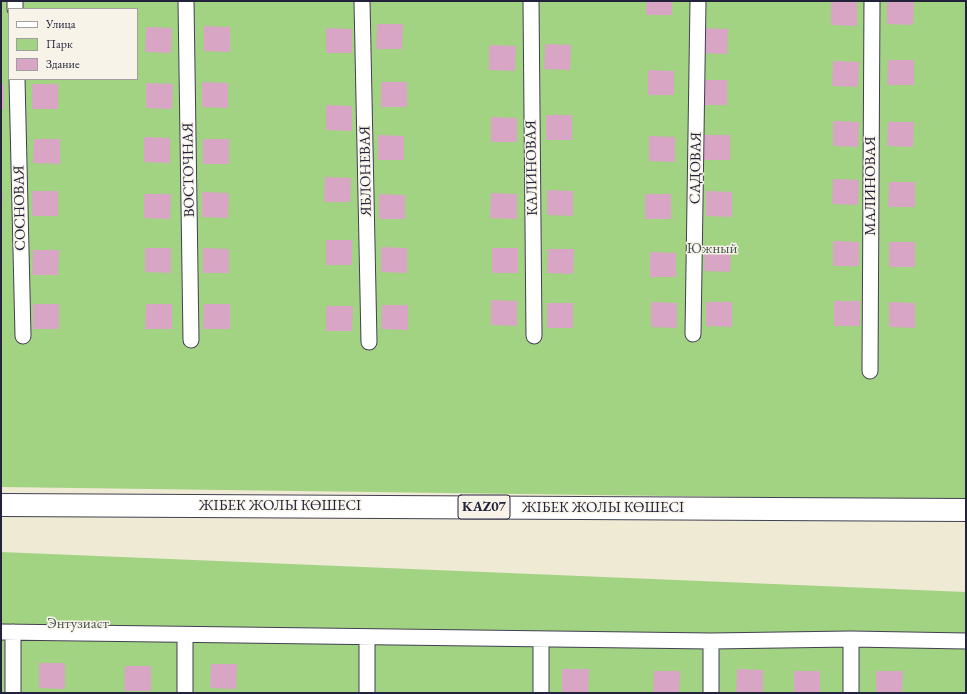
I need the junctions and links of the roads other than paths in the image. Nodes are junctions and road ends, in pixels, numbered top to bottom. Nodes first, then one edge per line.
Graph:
1 (186, 1) edge
2 (362, 1) edge
3 (531, 1) edge
4 (698, 1) edge
5 (872, 1) edge
6 (17, 80) edge
7 (693, 334) dead end
8 (23, 336) dead end
9 (534, 336) dead end
10 (191, 340) dead end
11 (369, 342) dead end
12 (870, 371) dead end
13 (1, 505) edge
14 (966, 510) edge
15 (7, 632) edge
16 (185, 635) junction
17 (367, 638) junction
18 (541, 639) junction
19 (852, 639) junction
20 (711, 641) junction
21 (966, 641) edge
22 (13, 693) edge
23 (185, 693) edge
24 (367, 693) edge
25 (541, 693) edge
26 (711, 693) edge
27 (851, 693) edge

1 - 10 street, ВОСТОЧНАЯ
2 - 11 street, ЯБЛОНЕВАЯ
3 - 9 street, КАЛИНОВАЯ
4 - 7 street, САДОВАЯ
5 - 12 street, МАЛИНОВАЯ
6 - 8 street, СОСНОВАЯ
13 - 14 highway, ЖІБЕК ЖОЛЫ КӨШЕСІ / KAZ07
15 - 16 street
15 - 22 street
16 - 17 street
16 - 23 street
17 - 18 street
17 - 24 street
18 - 20 street
18 - 25 street
19 - 20 street
19 - 21 street
19 - 27 street
20 - 26 street

